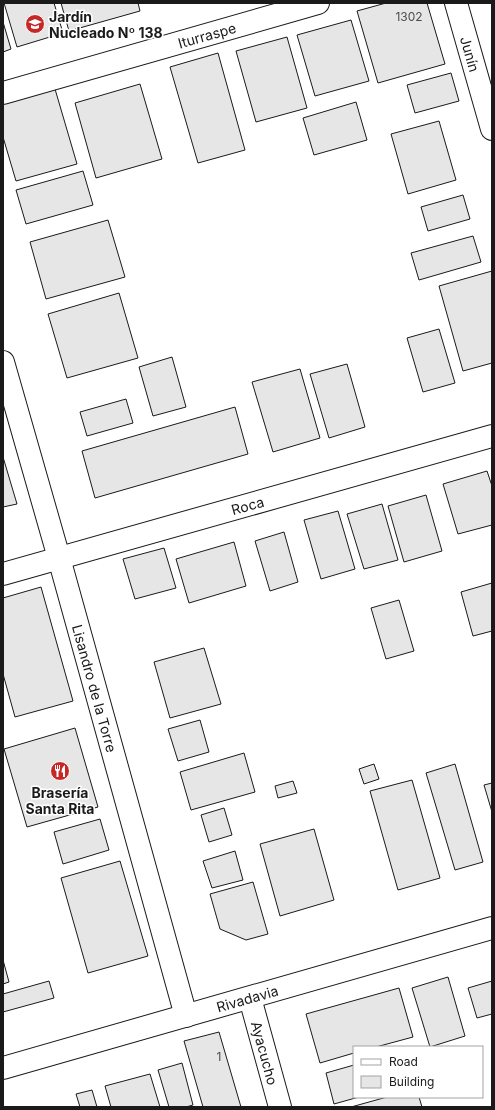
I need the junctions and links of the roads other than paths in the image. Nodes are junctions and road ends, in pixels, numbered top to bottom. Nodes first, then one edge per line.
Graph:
1 (318, 3) edge
2 (456, 3) edge
3 (3, 94) edge
4 (492, 129) edge
5 (3, 362) edge
6 (492, 436) edge
7 (59, 558) junction
8 (3, 574) edge
9 (492, 928) edge
10 (250, 998) junction
11 (186, 1016) junction
12 (3, 1068) edge
13 (280, 1107) edge

1 - 3 street, Iturraspe
2 - 4 street, Junín
5 - 7 street, Lisandro de la Torre
6 - 7 street, Roca
7 - 8 street, Roca
7 - 11 street, Lisandro de la Torre
9 - 10 street, Rivadavia
10 - 11 street, Rivadavia
10 - 13 street, Ayacucho
11 - 12 street, Rivadavia

